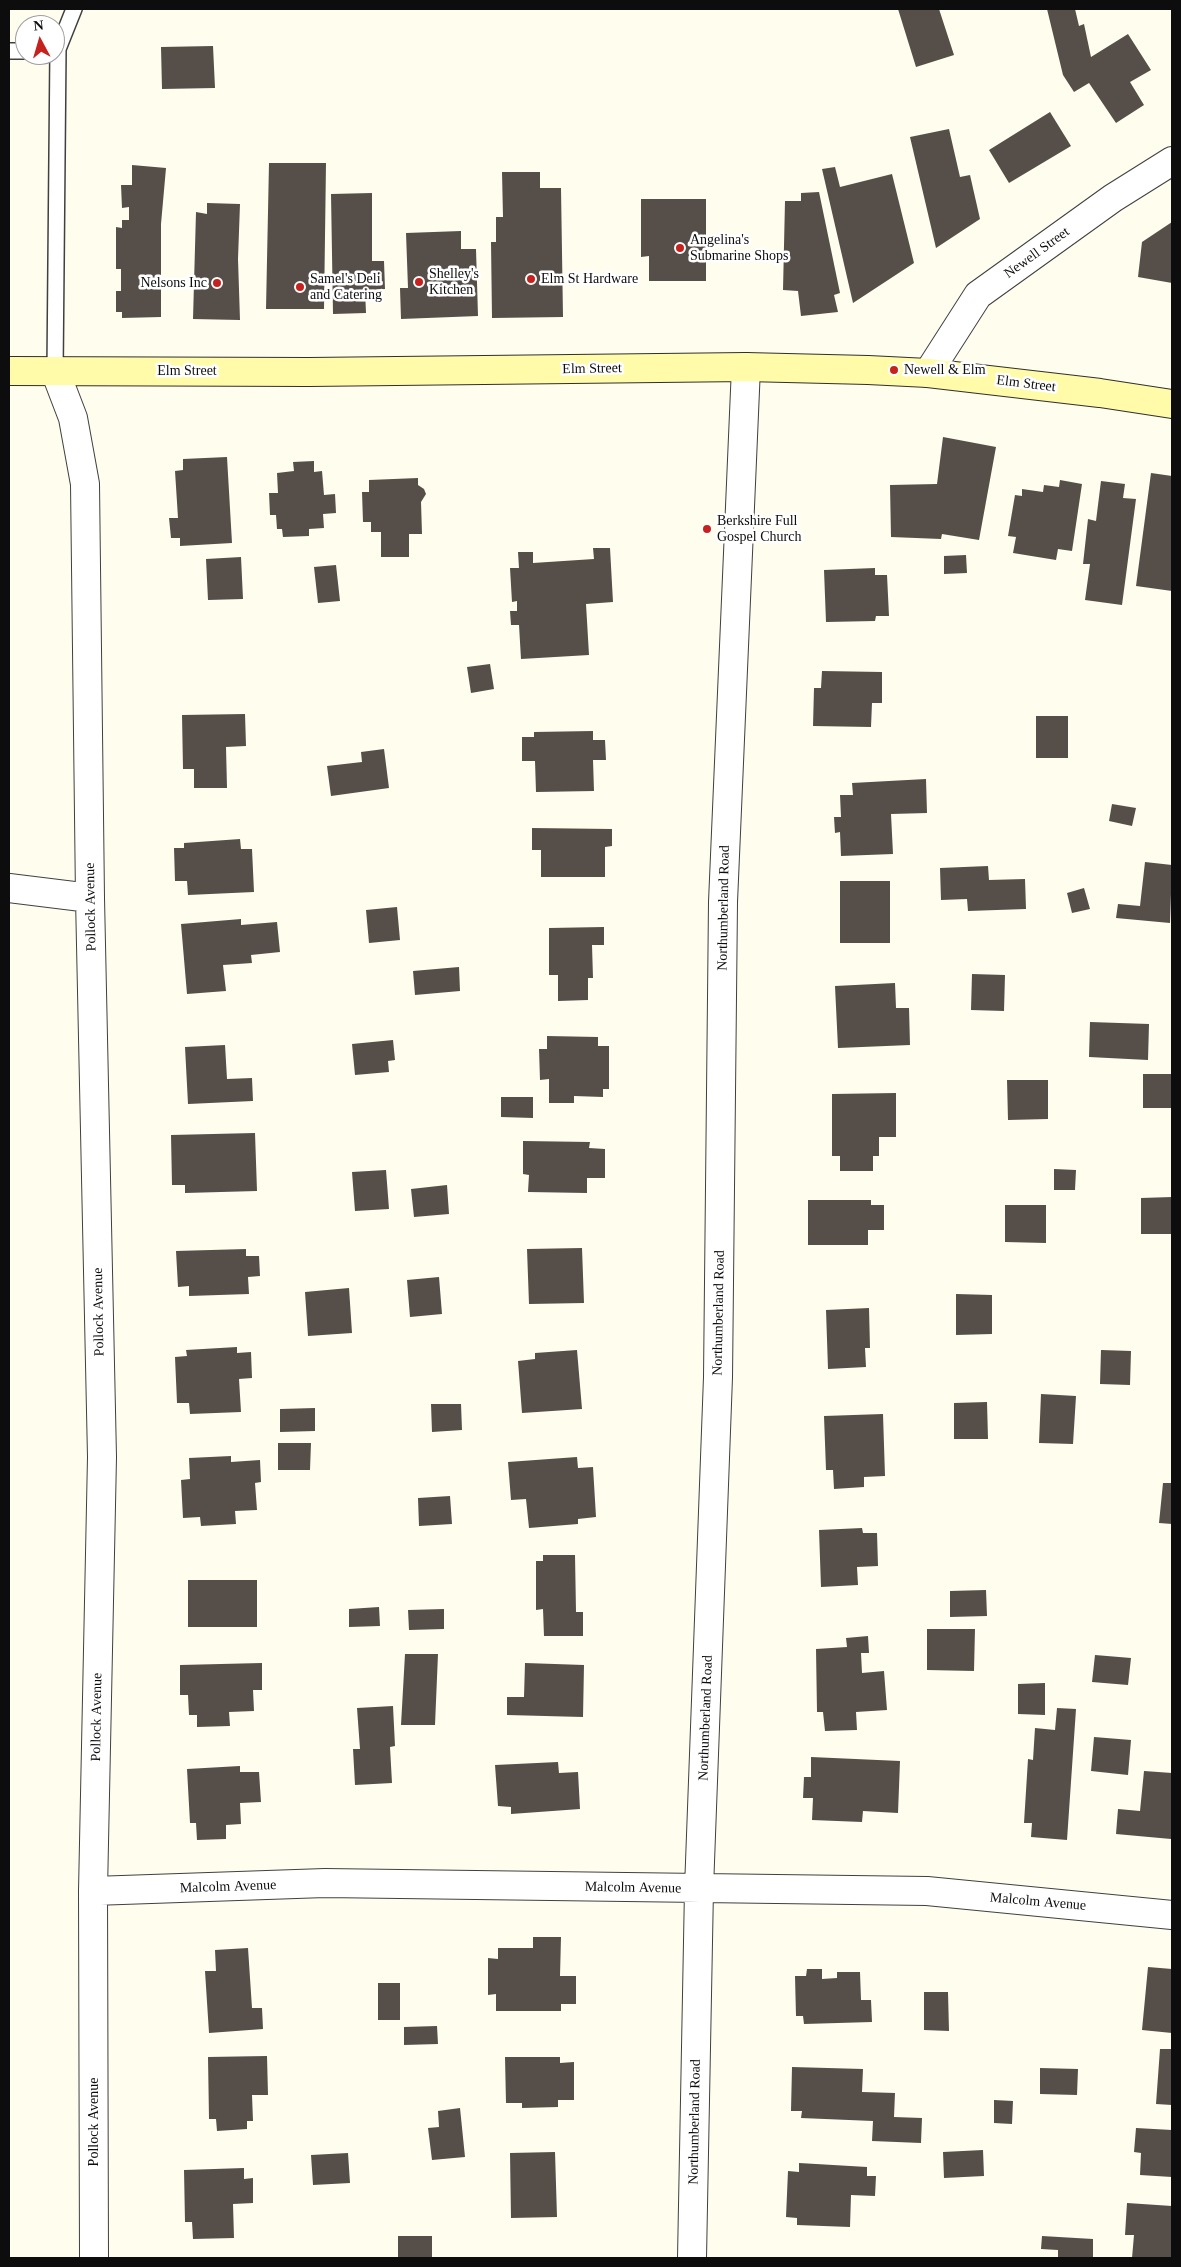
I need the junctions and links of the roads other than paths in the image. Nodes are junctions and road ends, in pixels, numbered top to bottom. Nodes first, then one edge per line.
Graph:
1 (74, 9) edge
2 (65, 30) edge
3 (57, 65) edge
4 (1172, 161) edge
5 (746, 367) junction
6 (9, 371) edge
7 (56, 371) junction
8 (928, 373) junction
9 (1172, 404) edge
10 (9, 888) edge
11 (90, 898) junction
12 (699, 1889) junction
13 (93, 1891) junction
14 (1172, 1915) edge
15 (94, 2258) edge
16 (692, 2258) edge

1 - 2 lane
3 - 7 lane
4 - 8 street, Newell Street
5 - 7 street, Elm Street
5 - 8 street, Elm Street
5 - 12 street, Northumberland Road
6 - 7 street, Elm Street
7 - 11 street, Pollock Avenue
8 - 9 street, Elm Street
10 - 11 street
11 - 13 street, Pollock Avenue
12 - 13 street, Malcolm Avenue
12 - 14 street, Malcolm Avenue
12 - 16 street, Northumberland Road
13 - 15 street, Pollock Avenue

